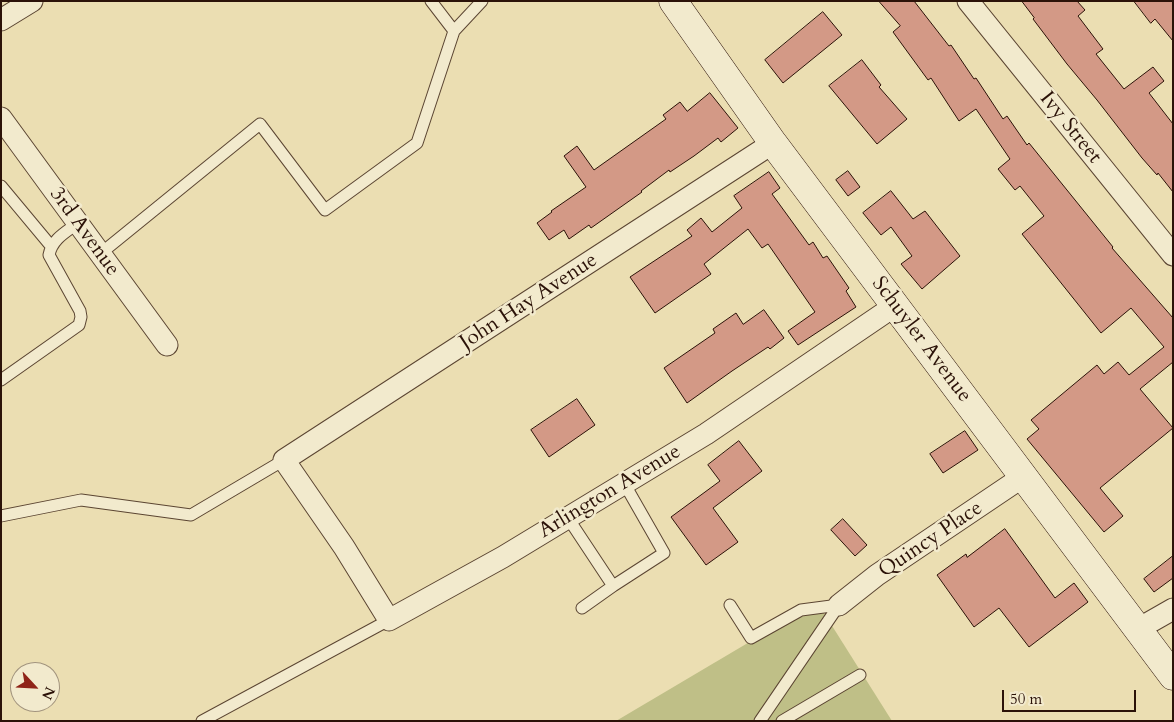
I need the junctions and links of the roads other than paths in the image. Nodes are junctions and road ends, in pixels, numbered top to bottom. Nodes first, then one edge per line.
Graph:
1 (32, 1) edge
2 (431, 1) edge
3 (482, 1) edge
4 (673, 1) edge
5 (968, 1) edge
6 (1, 20) edge
7 (454, 31) junction
8 (4, 127) edge
9 (774, 143) junction
10 (1, 186) edge
11 (78, 223) junction
12 (51, 246) junction
13 (100, 254) junction
14 (1173, 255) edge
15 (896, 305) junction
16 (167, 345) dead end
17 (1, 380) edge
18 (284, 460) junction
19 (1024, 476) junction
20 (624, 483) junction
21 (1, 516) edge
22 (568, 518) junction
23 (614, 586) junction
24 (730, 605) dead end
25 (839, 605) junction
26 (582, 608) dead end
27 (1173, 609) edge
28 (389, 620) junction
29 (1138, 630) junction
30 (860, 675) dead end
31 (1173, 676) edge
32 (202, 721) edge
33 (760, 721) edge
34 (782, 721) edge

1 - 6 street
2 - 7 lane
3 - 7 lane
4 - 9 main road, Schuyler Avenue
5 - 14 street, Ivy Street
7 - 13 lane
8 - 11 street, 3rd Avenue
9 - 15 main road, Schuyler Avenue
9 - 18 street, John Hay Avenue
10 - 12 lane
11 - 12 lane
11 - 13 street, 3rd Avenue
12 - 17 lane
13 - 16 street, 3rd Avenue
15 - 19 main road, Schuyler Avenue
15 - 20 street, Arlington Avenue
18 - 21 lane
18 - 28 street
19 - 25 street, Quincy Place
19 - 29 main road, Schuyler Avenue
20 - 22 street, Arlington Avenue
20 - 23 lane
22 - 23 lane
22 - 28 street, Arlington Avenue
23 - 26 lane
24 - 25 lane
25 - 33 lane
27 - 29 street
28 - 32 lane
29 - 31 main road, Schuyler Avenue
30 - 34 lane

